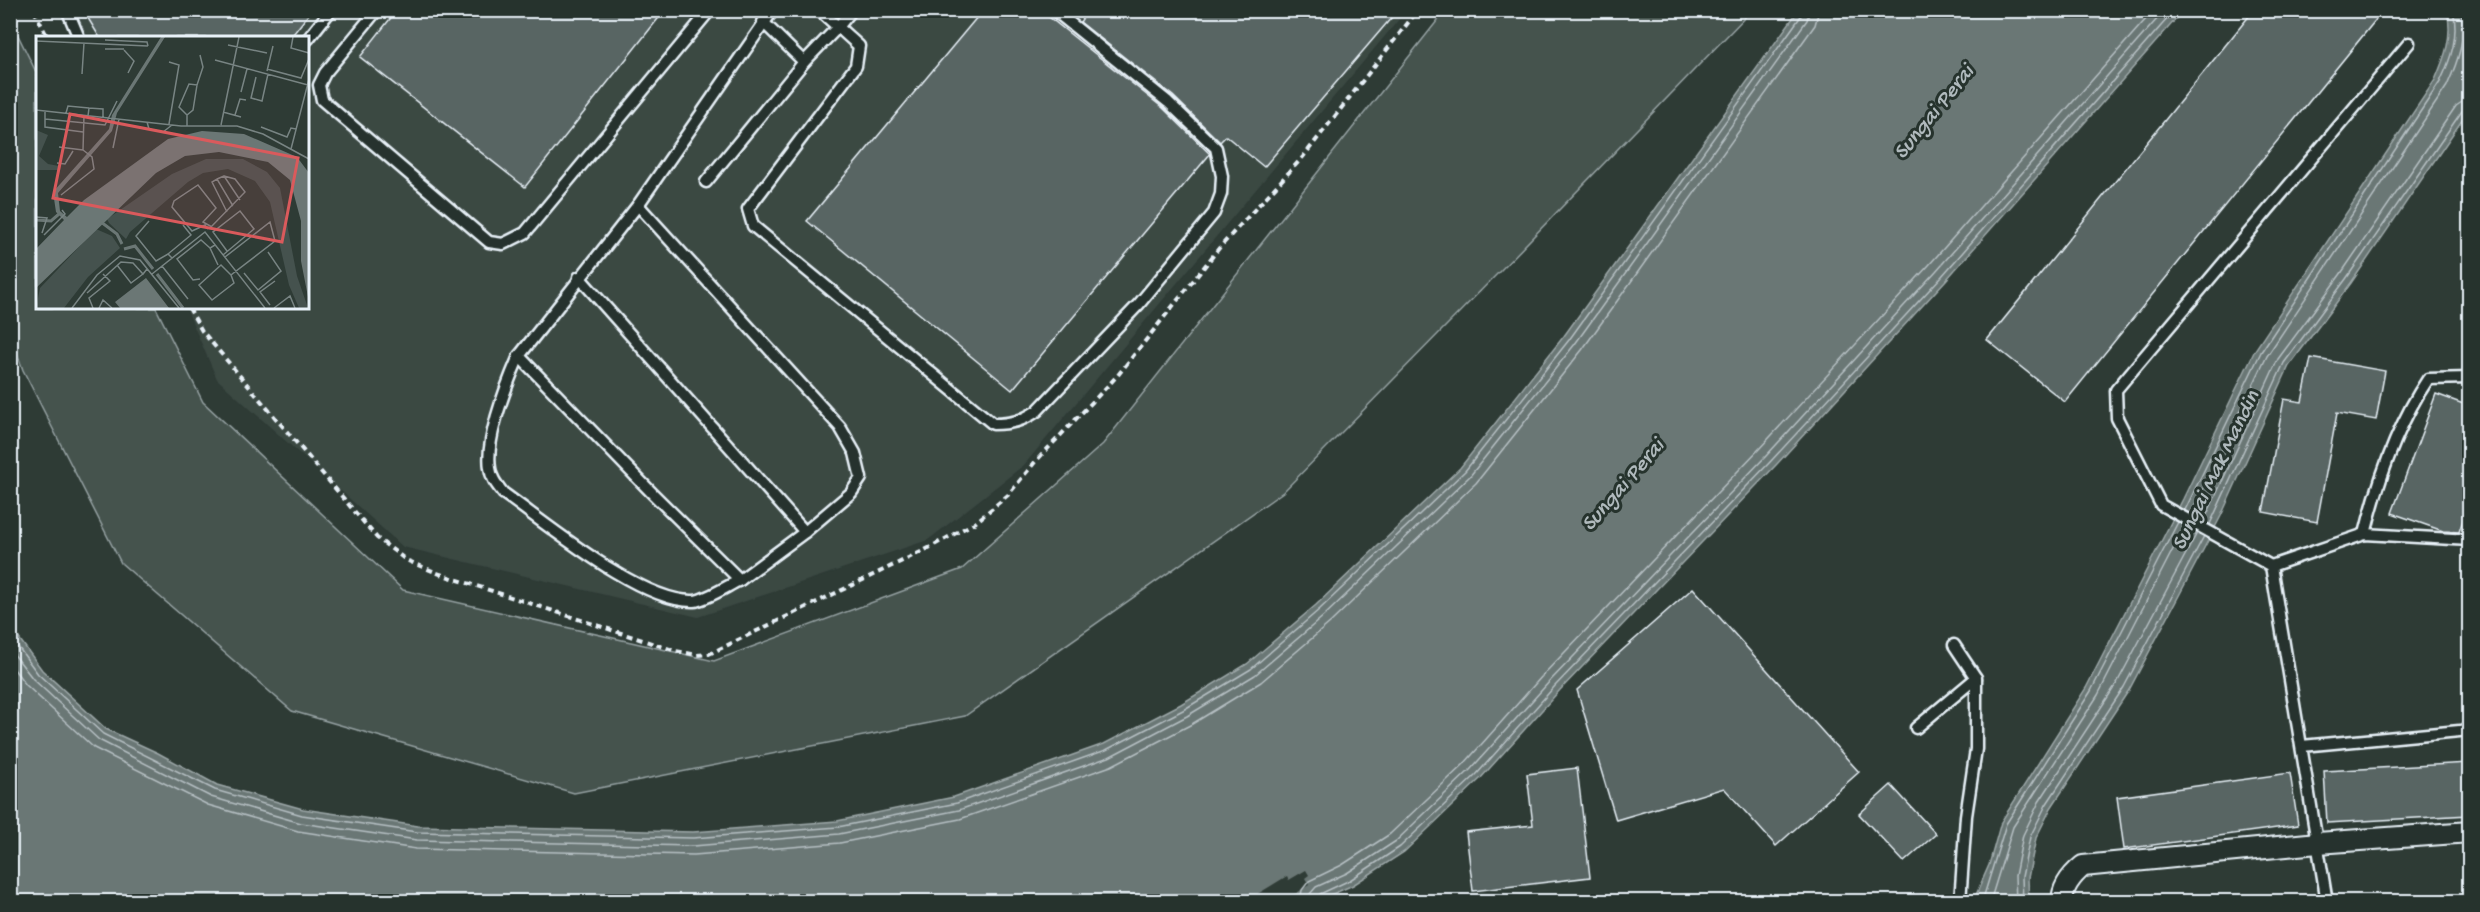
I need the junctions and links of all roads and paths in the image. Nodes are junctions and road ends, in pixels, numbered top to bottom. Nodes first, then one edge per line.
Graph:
1 (34, 10) edge
2 (70, 10) edge
3 (331, 10) edge
4 (377, 10) edge
5 (710, 10) edge
6 (773, 10) edge
7 (819, 10) edge
8 (852, 10) edge
9 (1054, 10) edge
10 (763, 22) junction
11 (838, 27) junction
12 (47, 36) edge
13 (78, 36) edge
14 (309, 38) edge
15 (2409, 43) dead end
16 (804, 62) junction
17 (706, 182) dead end
18 (638, 205) junction
19 (579, 277) junction
20 (519, 356) junction
21 (2469, 378) edge
22 (805, 532) junction
23 (2365, 534) junction
24 (2469, 540) edge
25 (2271, 566) junction
26 (740, 580) junction
27 (1954, 645) dead end
28 (1976, 678) junction
29 (1916, 728) dead end
30 (2469, 730) edge
31 (2302, 746) junction
32 (2469, 832) edge
33 (2318, 843) junction
34 (1960, 902) edge
35 (2062, 902) edge
36 (2327, 902) edge

1 - 12 path
2 - 13 lane
3 - 14 lane
4 - 5 lane
6 - 10 lane
7 - 11 lane
8 - 11 lane
9 - 11 lane
10 - 16 lane
10 - 18 lane
11 - 16 lane
15 - 25 lane
16 - 17 lane
18 - 19 lane
18 - 22 lane
19 - 20 lane
19 - 22 lane
20 - 26 lane
20 - 26 lane
21 - 23 lane
22 - 26 lane
23 - 24 lane
23 - 25 lane
25 - 31 lane
27 - 28 lane
28 - 29 lane
28 - 34 lane
30 - 31 lane
31 - 33 lane
32 - 33 street
33 - 35 street
33 - 36 lane

